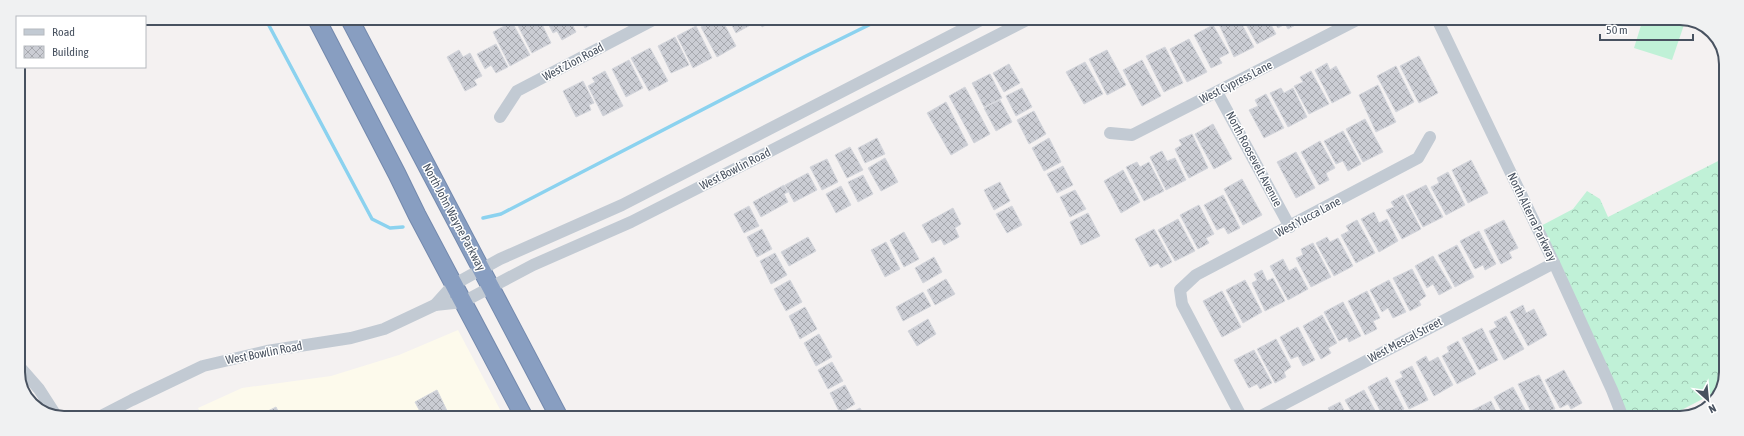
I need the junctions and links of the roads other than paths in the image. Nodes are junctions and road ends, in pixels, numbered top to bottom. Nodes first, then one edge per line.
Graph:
1 (320, 25) edge
2 (353, 25) edge
3 (643, 25) edge
4 (969, 25) edge
5 (1015, 25) edge
6 (1347, 25) edge
7 (1440, 25) edge
8 (1217, 92) junction
9 (500, 117) dead end
10 (1110, 133) dead end
11 (1430, 137) dead end
12 (1290, 227) junction
13 (1554, 263) junction
14 (482, 269) junction
15 (453, 285) junction
16 (492, 287) junction
17 (462, 302) junction
18 (435, 305) junction
19 (25, 372) edge
20 (52, 409) edge
21 (111, 411) edge
22 (521, 411) edge
23 (556, 411) edge
24 (1238, 411) edge
25 (1270, 411) edge
26 (1620, 411) edge

1 - 15 highway
2 - 14 highway, North John Wayne Parkway
3 - 9 street, West Zion Road
4 - 14 street, West Bowlin Road
5 - 16 street, West Bowlin Road
6 - 8 street, West Cypress Lane
7 - 13 street, North Alterra Parkway
8 - 10 street, West Cypress Lane
8 - 12 street, North Roosevelt Avenue
11 - 12 street, West Yucca Lane
12 - 24 street, West Yucca Lane
13 - 25 street, West Mescal Street
13 - 26 street, North Alterra Parkway
14 - 15 street, West Bowlin Road
14 - 16 highway, North John Wayne Parkway
15 - 17 highway
15 - 18 street, West Bowlin Road
16 - 17 street, West Bowlin Road
16 - 23 highway, North John Wayne Parkway
17 - 18 street, West Bowlin Road
17 - 22 highway
18 - 21 street, West Bowlin Road
19 - 20 street

